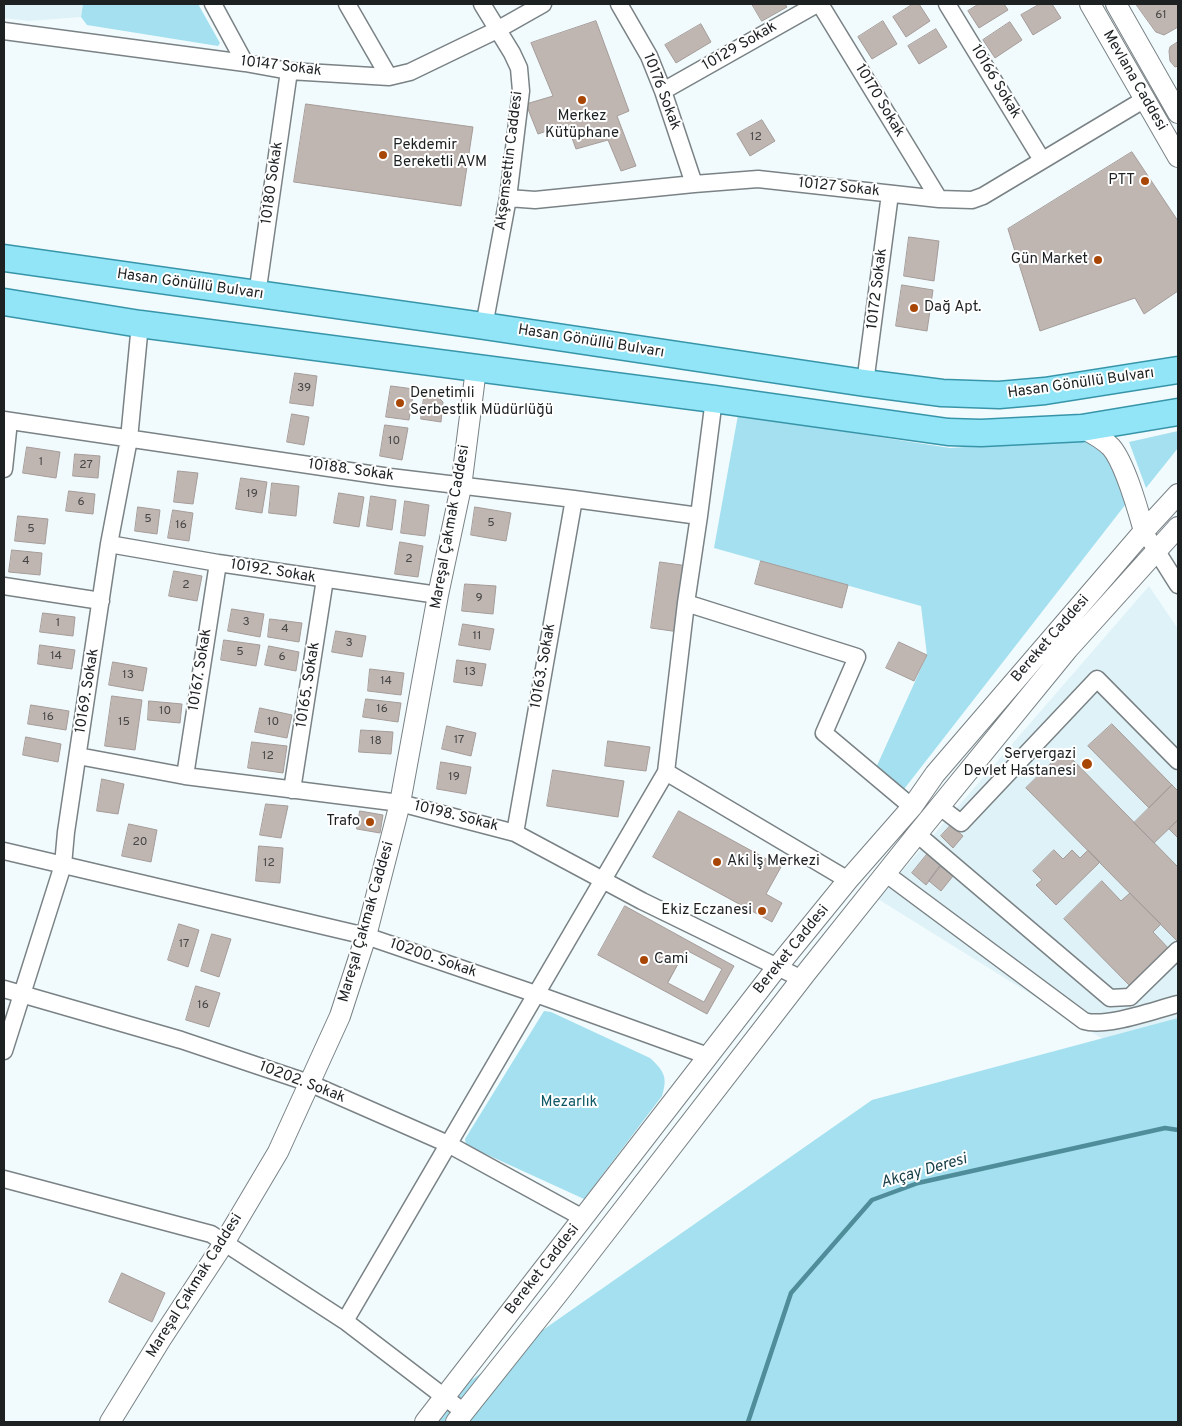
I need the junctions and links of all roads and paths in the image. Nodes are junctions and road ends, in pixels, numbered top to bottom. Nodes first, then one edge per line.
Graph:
1 (214, 4) edge
2 (347, 4) edge
3 (482, 4) edge
4 (543, 4) edge
5 (619, 4) edge
6 (818, 4) edge
7 (947, 4) edge
8 (1090, 4) edge
9 (1116, 4) edge
10 (497, 30) junction
11 (4, 31) edge
12 (246, 62) junction
13 (289, 71) junction
14 (389, 76) junction
15 (664, 90) junction
16 (1145, 99) junction
17 (1178, 112) edge
18 (1178, 157) edge
19 (1042, 160) junction
20 (694, 184) junction
21 (890, 194) junction
22 (508, 198) junction
23 (939, 199) junction
24 (4, 258) edge
25 (256, 294) junction
26 (4, 302) edge
27 (140, 324) junction
28 (484, 326) junction
29 (476, 369) junction
30 (1178, 370) edge
31 (866, 383) junction
32 (714, 399) junction
33 (1178, 412) edge
34 (7, 421) edge
35 (1082, 428) junction
36 (129, 439) junction
37 (4, 469) edge
38 (461, 487) junction
39 (1178, 494) edge
40 (574, 499) junction
41 (699, 516) junction
42 (1178, 527) edge
43 (1144, 531) junction
44 (109, 544) junction
45 (1156, 551) junction
46 (218, 563) junction
47 (325, 579) junction
48 (1178, 585) edge
49 (4, 586) edge
50 (438, 595) junction
51 (101, 601) junction
52 (686, 603) junction
53 (78, 756) junction
54 (1178, 761) edge
55 (666, 772) junction
56 (185, 776) junction
57 (292, 790) junction
58 (400, 803) junction
59 (912, 807) junction
60 (940, 807) junction
61 (515, 832) junction
62 (916, 834) junction
63 (4, 851) edge
64 (63, 865) junction
65 (885, 873) junction
66 (603, 879) junction
67 (848, 880) junction
68 (366, 936) junction
69 (1178, 950) edge
70 (778, 966) junction
71 (802, 979) junction
72 (4, 989) edge
73 (22, 994) junction
74 (536, 994) junction
75 (1178, 1004) edge
76 (4, 1051) edge
77 (708, 1056) junction
78 (309, 1083) junction
79 (448, 1144) junction
80 (4, 1179) edge
81 (583, 1218) junction
82 (224, 1242) junction
83 (345, 1321) junction
84 (445, 1396) junction
85 (460, 1417) edge
86 (110, 1422) edge
87 (425, 1422) edge

1 - 12 street
2 - 14 street
3 - 10 street, Akşemsettin Caddesi
4 - 10 street, 10147 Sokak
5 - 15 street, 10176 Sokak
6 - 15 street, 10129 Sokak
6 - 23 street, 10170 Sokak
7 - 19 street, 10166 Sokak
8 - 16 street, Mevlana Caddesi
9 - 17 street, Mevlana Caddesi
10 - 14 street, 10147 Sokak
10 - 22 street, Akşemsettin Caddesi
11 - 12 street, 10147 Sokak
12 - 13 street, 10147 Sokak
13 - 14 street, 10147 Sokak
13 - 25 street, 10180 Sokak
15 - 20 street, 10176 Sokak
16 - 18 street, Mevlana Caddesi
16 - 19 street, 10127 Sokak
19 - 23 street, 10127 Sokak
20 - 21 street, 10127 Sokak
20 - 22 street, 10127 Sokak
21 - 23 street, 10127 Sokak
21 - 31 street, 10172 Sokak
22 - 28 street, Akşemsettin Caddesi
24 - 25 main road, Hasan Gönüllü Bulvarı
25 - 28 main road, Hasan Gönüllü Bulvarı
26 - 27 main road
27 - 29 main road
27 - 36 street, 10169. Sokak
28 - 31 main road, Hasan Gönüllü Bulvarı
29 - 32 main road
29 - 38 street, Mareşal Çakmak Caddesi
30 - 31 main road, Hasan Gönüllü Bulvarı
32 - 35 main road
32 - 41 street
33 - 35 main road
34 - 36 street, 10188. Sokak
34 - 37 street
35 - 43 street
36 - 38 street, 10188. Sokak
36 - 44 street, 10169. Sokak
38 - 40 street, 10188. Sokak
38 - 50 street, Mareşal Çakmak Caddesi
39 - 43 street, Bereket Caddesi
40 - 41 street, 10188. Sokak
40 - 61 street, 10163. Sokak
41 - 52 street
42 - 45 street, Bereket Caddesi
43 - 45 street
43 - 59 street, Bereket Caddesi
44 - 46 street, 10192. Sokak
44 - 51 street, 10169. Sokak
45 - 48 street
45 - 60 street, Bereket Caddesi
46 - 47 street, 10192. Sokak
46 - 56 street, 10167. Sokak
47 - 50 street, 10192. Sokak
47 - 57 street, 10165. Sokak
49 - 51 street
50 - 58 street, Mareşal Çakmak Caddesi
51 - 53 street, 10169. Sokak
52 - 55 street
52 - 59 street
53 - 56 street, 10198. Sokak
53 - 64 street, 10169. Sokak
54 - 60 street
55 - 66 street
55 - 67 street
56 - 57 street, 10198. Sokak
57 - 58 street, 10198. Sokak
58 - 61 street, 10198. Sokak
58 - 68 street, Mareşal Çakmak Caddesi
59 - 67 street, Bereket Caddesi
60 - 62 street, Bereket Caddesi
61 - 66 street, 10198. Sokak
62 - 65 street, Bereket Caddesi
62 - 69 street
63 - 64 street, 10200. Sokak
64 - 68 street, 10200. Sokak
64 - 73 street, 10169. Sokak
65 - 71 street, Bereket Caddesi
65 - 75 street
66 - 70 street, 10198. Sokak
66 - 74 street
67 - 70 street, Bereket Caddesi
68 - 74 street, 10200. Sokak
68 - 78 street, Mareşal Çakmak Caddesi
70 - 71 street, 10198. Sokak
70 - 77 street, Bereket Caddesi
71 - 85 street, Bereket Caddesi
72 - 73 street, 10202. Sokak
73 - 76 street, 10169. Sokak
73 - 78 street, 10202. Sokak
74 - 77 street, 10200. Sokak
74 - 79 street
77 - 81 street, Bereket Caddesi
78 - 79 street, 10202. Sokak
78 - 82 street, Mareşal Çakmak Caddesi
79 - 81 street, 10202. Sokak
79 - 83 street
80 - 82 street
81 - 84 street, Bereket Caddesi
82 - 83 street
82 - 86 street, Mareşal Çakmak Caddesi
83 - 84 street
84 - 85 street
84 - 87 street, Bereket Caddesi

